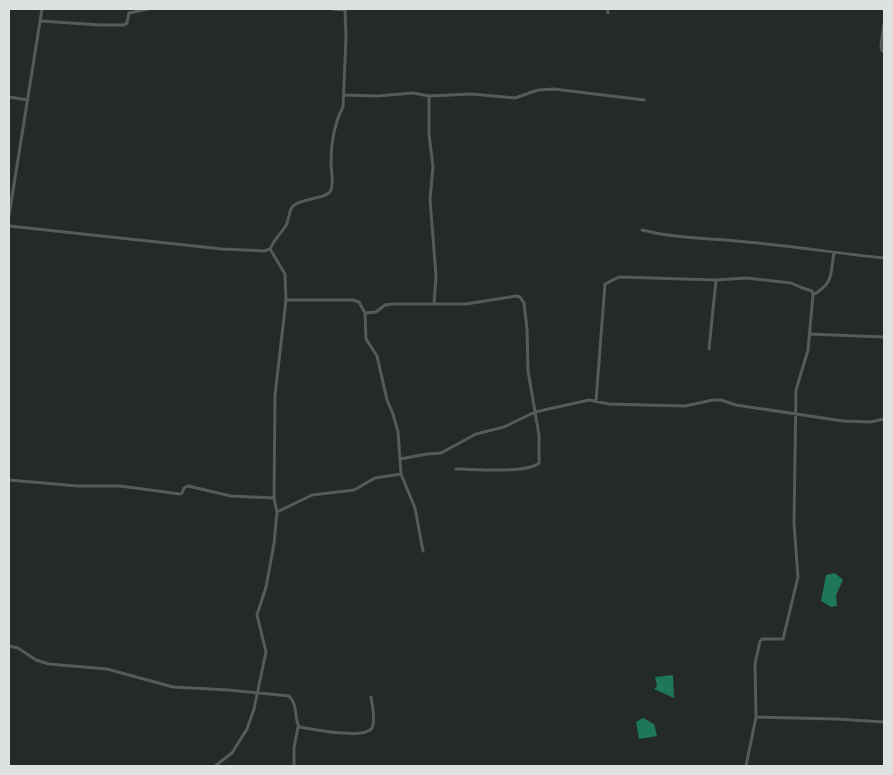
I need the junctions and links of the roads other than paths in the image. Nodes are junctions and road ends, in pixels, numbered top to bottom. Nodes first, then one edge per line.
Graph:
1 (42, 9) edge
2 (148, 9) edge
3 (332, 9) edge
4 (345, 9) edge
5 (41, 21) junction
6 (884, 23) edge
7 (884, 52) edge
8 (344, 95) junction
9 (430, 96) junction
10 (9, 97) edge
11 (28, 100) junction
12 (644, 100) dead end
13 (9, 216) edge
14 (9, 226) edge
15 (642, 230) dead end
16 (270, 248) junction
17 (834, 253) junction
18 (884, 258) edge
19 (716, 280) junction
20 (813, 294) junction
21 (286, 300) junction
22 (434, 304) junction
23 (365, 313) junction
24 (809, 334) junction
25 (884, 337) edge
26 (709, 349) dead end
27 (596, 401) junction
28 (535, 412) junction
29 (797, 414) junction
30 (884, 419) edge
31 (400, 460) junction
32 (456, 469) dead end
33 (401, 474) junction
34 (9, 480) edge
35 (274, 498) junction
36 (277, 512) junction
37 (423, 550) dead end
38 (9, 646) edge
39 (256, 692) junction
40 (371, 697) dead end
41 (756, 717) junction
42 (884, 722) edge
43 (298, 726) junction
44 (215, 766) edge
45 (294, 766) edge
46 (746, 766) edge

1 - 5 street
2 - 5 street
3 - 4 street
4 - 8 street
5 - 11 street
6 - 7 street
8 - 9 street
8 - 16 street
9 - 12 street
9 - 22 street
10 - 11 street
11 - 13 street
14 - 16 street
15 - 17 street
16 - 21 street
17 - 18 street
17 - 20 street
19 - 20 street
19 - 26 street
19 - 27 street
20 - 24 street
21 - 23 street
21 - 35 street
22 - 23 street
22 - 28 street
23 - 31 street
24 - 25 street
24 - 29 street
27 - 28 street
27 - 29 street
28 - 31 street
28 - 32 street
29 - 30 street
29 - 41 street
31 - 33 street
33 - 36 street
33 - 37 street
34 - 35 street
35 - 36 street
36 - 39 street
38 - 39 street
39 - 43 street
39 - 44 street
40 - 43 street
41 - 42 street
41 - 46 street
43 - 45 street

